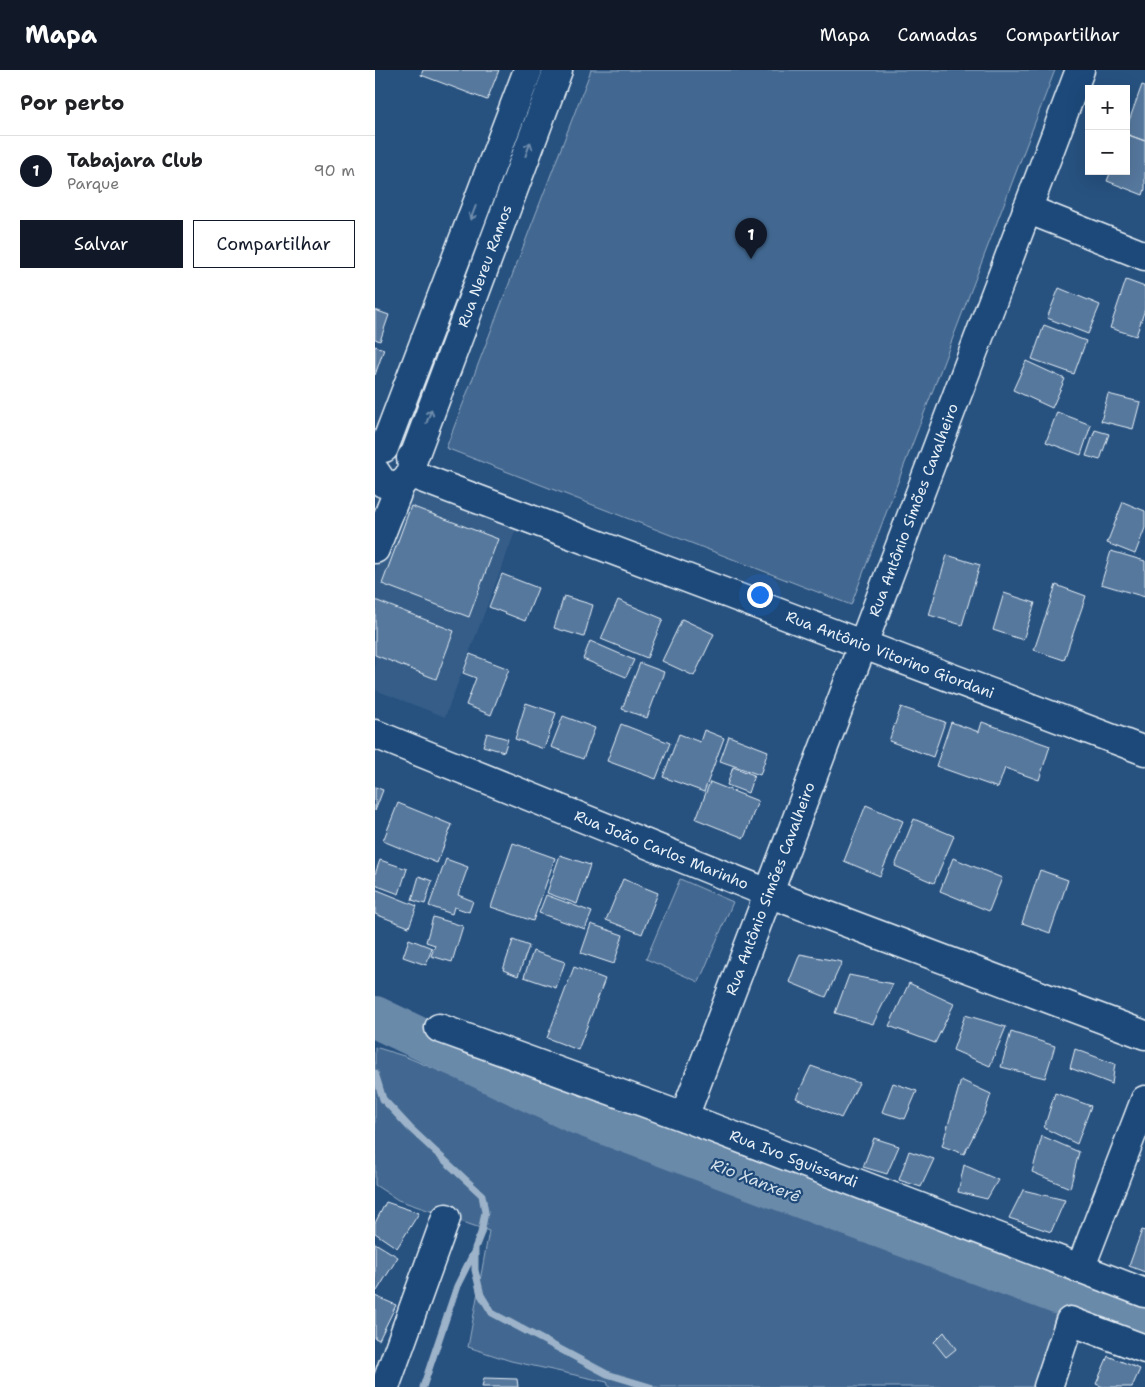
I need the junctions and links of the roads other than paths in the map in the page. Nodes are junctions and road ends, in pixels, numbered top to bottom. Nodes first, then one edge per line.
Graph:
1 (528, 70) edge
2 (557, 70) edge
3 (1080, 70) edge
4 (486, 179) junction
5 (513, 189) junction
6 (1027, 209) junction
7 (1145, 256) edge
8 (433, 317) junction
9 (461, 330) junction
10 (377, 459) edge
11 (408, 473) junction
12 (375, 549) edge
13 (863, 644) junction
14 (375, 734) edge
15 (1145, 751) edge
16 (768, 892) junction
17 (439, 1028) dead end
18 (1145, 1035) edge
19 (1145, 1100) edge
20 (684, 1117) junction
21 (446, 1218) dead end
22 (1080, 1269) junction
23 (1145, 1293) edge
24 (1145, 1349) edge
25 (385, 1387) edge
26 (1048, 1387) edge

1 - 4 street, Rua Nereu Ramos
5 -> 2 street, Rua Nereu Ramos
3 - 6 street, Rua Antônio Simões Cavalheiro
4 - 5 street
4 -> 8 street, Rua Nereu Ramos
5 - 9 street, Rua Nereu Ramos
6 - 7 street
6 - 13 street, Rua Antônio Simões Cavalheiro
8 - 9 street
8 - 10 street, Rua Nereu Ramos
11 -> 9 street, Rua Nereu Ramos
10 - 11 street, Rua Antônio Vitorino Giordani
11 - 12 street, Rua Nereu Ramos
11 - 13 street, Rua Antônio Vitorino Giordani
13 - 15 street, Rua Antônio Vitorino Giordani
13 - 16 street, Rua Antônio Simões Cavalheiro
14 - 16 street, Rua João Carlos Marinho
16 - 18 street, Rua João Carlos Marinho
16 - 20 street, Rua Antônio Simões Cavalheiro
17 - 20 street, Rua Ivo Sguissardi
19 - 22 street
20 - 22 street, Rua Ivo Sguissardi
21 - 25 street
22 - 23 street, Rua Ivo Sguissardi
24 - 26 street

